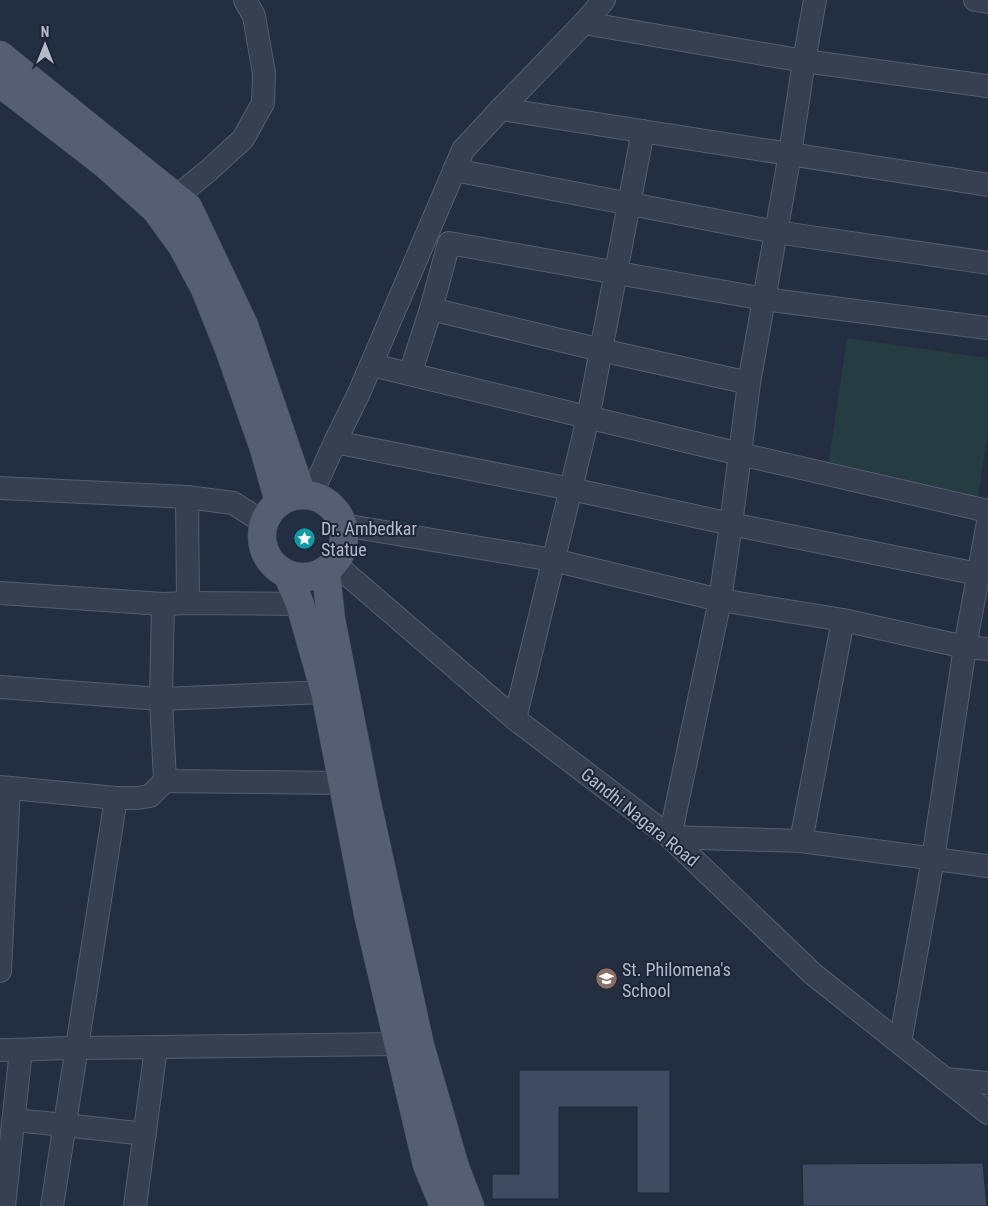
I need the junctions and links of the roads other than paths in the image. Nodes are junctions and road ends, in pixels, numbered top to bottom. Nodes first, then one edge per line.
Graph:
1 (245, 0) edge
2 (604, 0) edge
3 (815, 0) edge
4 (976, 0) edge
5 (988, 2) edge
6 (584, 23) junction
7 (0, 55) edge
8 (804, 61) junction
9 (0, 83) edge
10 (988, 86) edge
11 (501, 109) junction
12 (643, 131) junction
13 (790, 154) junction
14 (454, 170) junction
15 (988, 185) edge
16 (176, 197) junction
17 (629, 204) junction
18 (776, 232) junction
19 (988, 263) edge
20 (616, 272) junction
21 (764, 299) junction
22 (431, 309) junction
23 (988, 328) edge
24 (601, 350) junction
25 (372, 365) junction
26 (410, 374) junction
27 (749, 383) junction
28 (588, 418) junction
29 (335, 442) junction
30 (740, 454) junction
31 (0, 488) edge
32 (571, 489) junction
33 (187, 498) junction
34 (289, 504) junction
35 (988, 511) edge
36 (988, 522) edge
37 (732, 524) junction
38 (343, 525) junction
39 (553, 560) junction
40 (330, 568) junction
41 (978, 574) junction
42 (288, 576) junction
43 (0, 593) edge
44 (720, 600) junction
45 (188, 603) junction
46 (163, 604) junction
47 (300, 604) junction
48 (843, 620) junction
49 (965, 647) junction
50 (988, 648) edge
51 (0, 687) edge
52 (325, 692) junction
53 (162, 699) junction
54 (515, 719) junction
55 (165, 781) junction
56 (342, 783) junction
57 (4, 787) edge
58 (116, 798) junction
59 (670, 837) junction
60 (801, 841) junction
61 (933, 859) junction
62 (988, 866) edge
63 (0, 971) edge
64 (900, 1043) junction
65 (398, 1044) junction
66 (77, 1048) junction
67 (156, 1048) junction
68 (11, 1050) edge
69 (945, 1079) junction
70 (988, 1082) edge
71 (988, 1113) edge
72 (14, 1120) junction
73 (65, 1125) junction
74 (145, 1134) junction
75 (4, 1206) edge
76 (52, 1206) edge
77 (135, 1206) edge
78 (444, 1206) edge
79 (470, 1206) edge

1 - 16 street
2 - 6 street
3 - 8 street
4 - 5 street
6 - 8 street
6 - 11 street
7 - 16 main road
8 - 10 street
8 - 13 street
9 - 34 main road
11 - 12 street
11 - 14 street
12 - 13 street
12 - 17 street
13 - 15 street
13 - 18 street
14 - 17 street
14 - 25 street
16 - 34 main road
17 - 18 street
17 - 20 street
18 - 19 street
18 - 21 street
20 - 21 street
20 - 22 street
20 - 24 street
21 - 23 street
21 - 27 street
22 - 24 street
22 - 26 street
24 - 27 street
24 - 28 street
25 - 26 street
25 - 29 street
26 - 28 street
27 - 30 street
28 - 30 street
28 - 32 street
29 - 32 street
29 - 34 street
30 - 35 street
30 - 37 street
31 - 33 street
32 - 37 street
32 - 39 street
33 - 34 street
33 - 45 street
34 - 38 main road
34 - 42 main road
36 - 41 street
37 - 41 street
37 - 44 street
38 - 39 street
38 - 40 main road
39 - 44 street
39 - 54 street
40 - 42 main road
40 - 54 street, Gandhi Nagara Road
40 - 79 main road
41 - 49 street
42 - 47 main road
43 - 46 street
44 - 48 street
44 - 59 street
45 - 46 street
45 - 47 street
46 - 53 street
47 - 52 main road
48 - 49 street
48 - 60 street
49 - 50 street
49 - 61 street
51 - 53 street
52 - 53 street
52 - 56 main road
53 - 55 street
54 - 59 street, Gandhi Nagara Road
55 - 56 street
55 - 58 street
56 - 65 main road
57 - 58 street
57 - 63 street
58 - 66 street
59 - 60 street
59 - 64 street, Gandhi Nagara Road
60 - 61 street
61 - 62 street
61 - 64 street
64 - 69 street, Gandhi Nagara Road
65 - 67 street
65 - 78 main road
66 - 67 street
66 - 68 street
66 - 73 street
67 - 74 street
68 - 72 street
69 - 70 street
69 - 71 street, Gandhi Nagara Road
72 - 73 street
72 - 75 street
73 - 74 street
73 - 76 street
74 - 77 street

